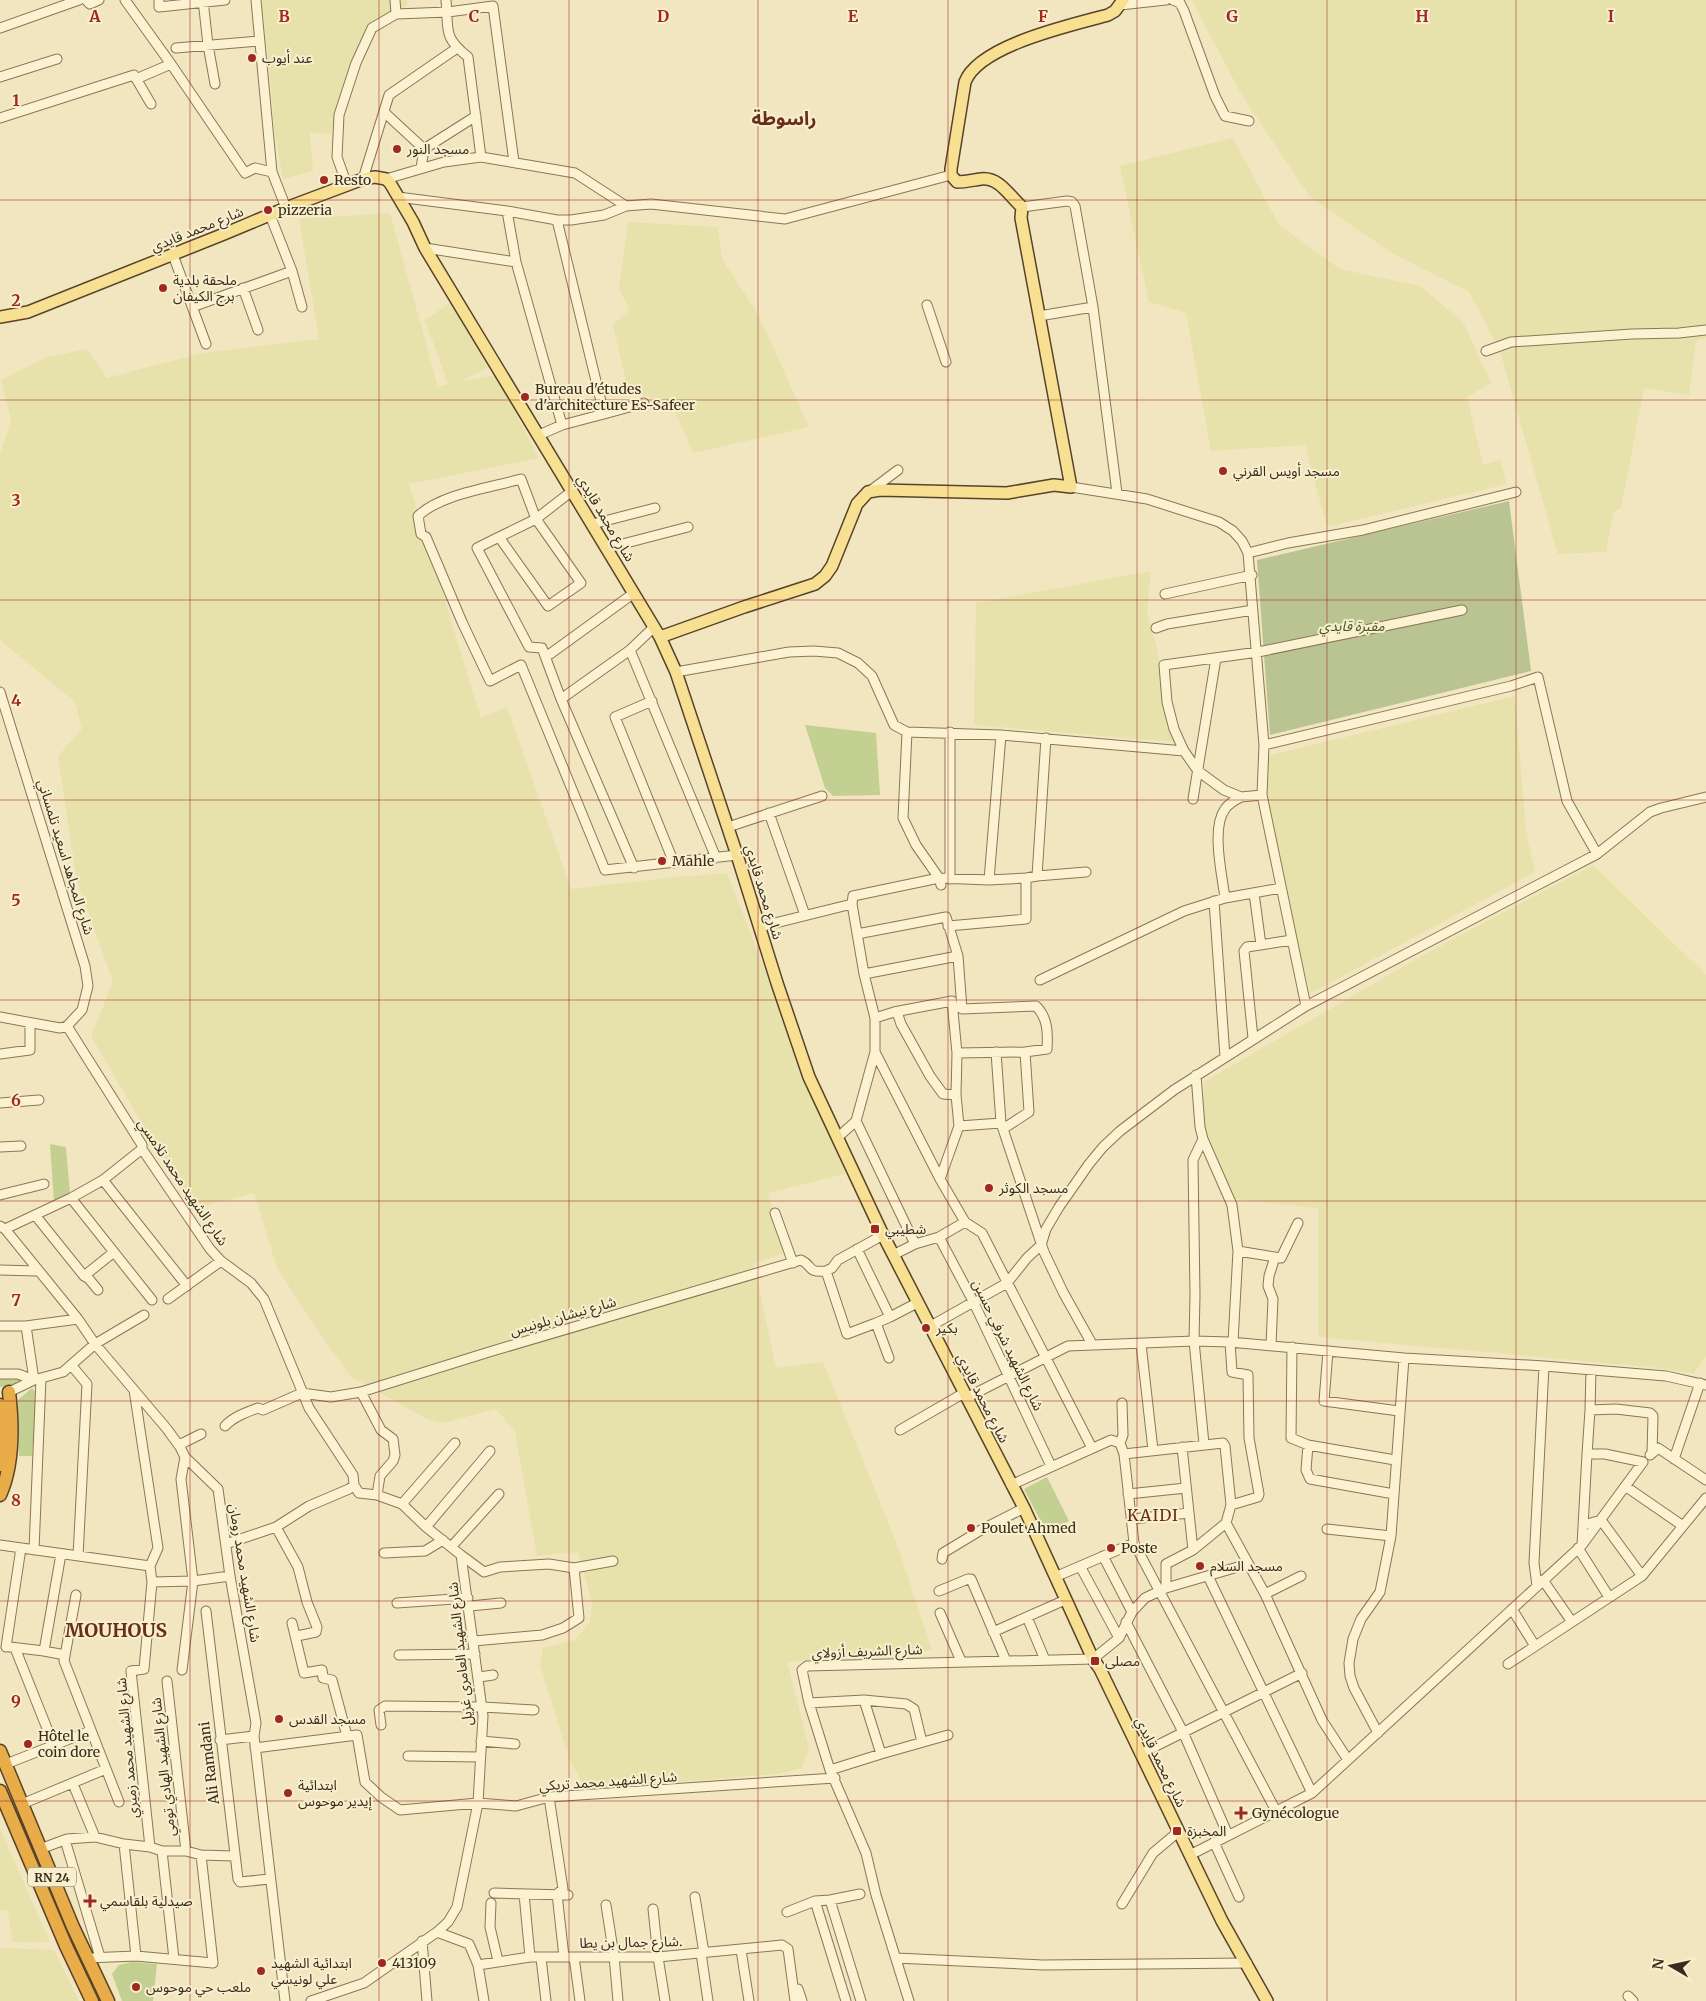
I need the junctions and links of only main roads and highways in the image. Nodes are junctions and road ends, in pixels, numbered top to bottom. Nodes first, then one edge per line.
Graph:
1 (1122, 3) edge
2 (0, 316) edge
3 (657, 632) junction
4 (5, 1392) edge
5 (0, 1405) edge
6 (0, 1465) edge
7 (0, 1495) edge
8 (0, 1751) edge
9 (0, 1791) edge
10 (92, 2001) edge
11 (108, 2001) edge
12 (1267, 2001) edge

1 - 3 main road
2 - 3 main road, شارع محمد قايدي
3 - 12 main road, شارع محمد قايدي
4 - 7 highway
5 - 6 highway
8 - 11 highway, RN 24
9 - 10 highway, RN 24

